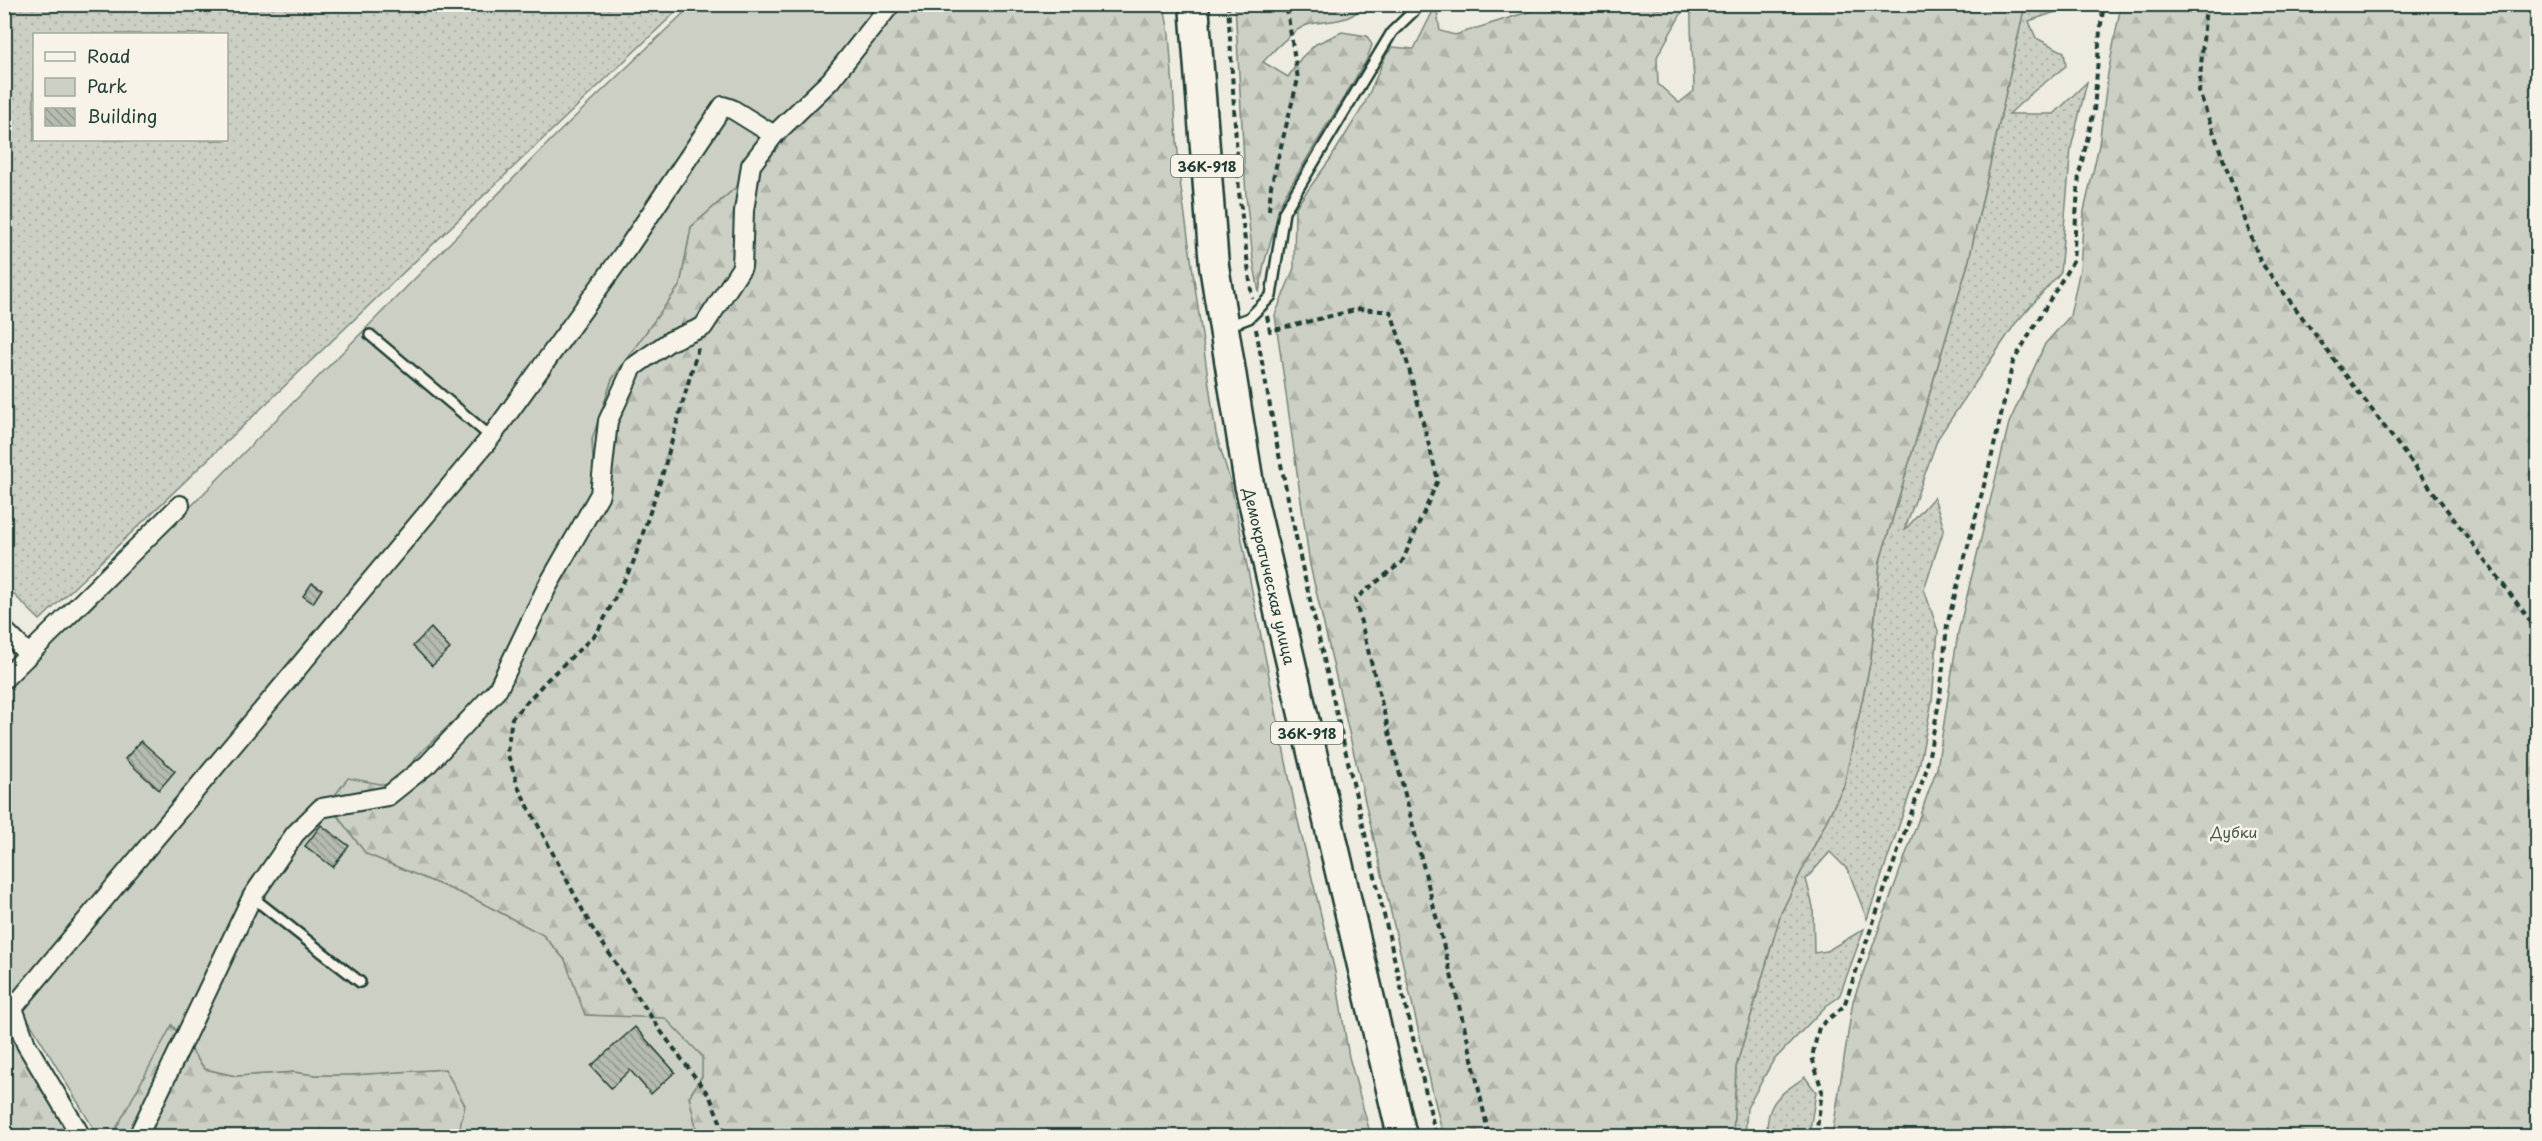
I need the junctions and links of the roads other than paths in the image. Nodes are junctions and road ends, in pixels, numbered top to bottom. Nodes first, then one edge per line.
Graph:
1 (891, 4) edge
2 (1194, 4) edge
3 (1421, 4) edge
4 (774, 135) junction
5 (1222, 327) junction
6 (369, 335) dead end
7 (491, 436) junction
8 (180, 505) dead end
9 (4, 630) edge
10 (29, 655) junction
11 (4, 679) edge
12 (252, 897) junction
13 (360, 982) dead end
14 (9, 1005) edge
15 (81, 1137) edge
16 (138, 1137) edge
17 (1402, 1137) edge

1 - 4 street
2 - 5 main road, Демократическая улица / 36К-918
3 - 5 lane
4 - 7 street
4 - 12 street
5 - 17 main road, Демократическая улица / 36К-918
6 - 7 lane
7 - 14 street
8 - 10 street
9 - 10 street
10 - 11 street
12 - 13 lane
12 - 16 street
14 - 15 street

